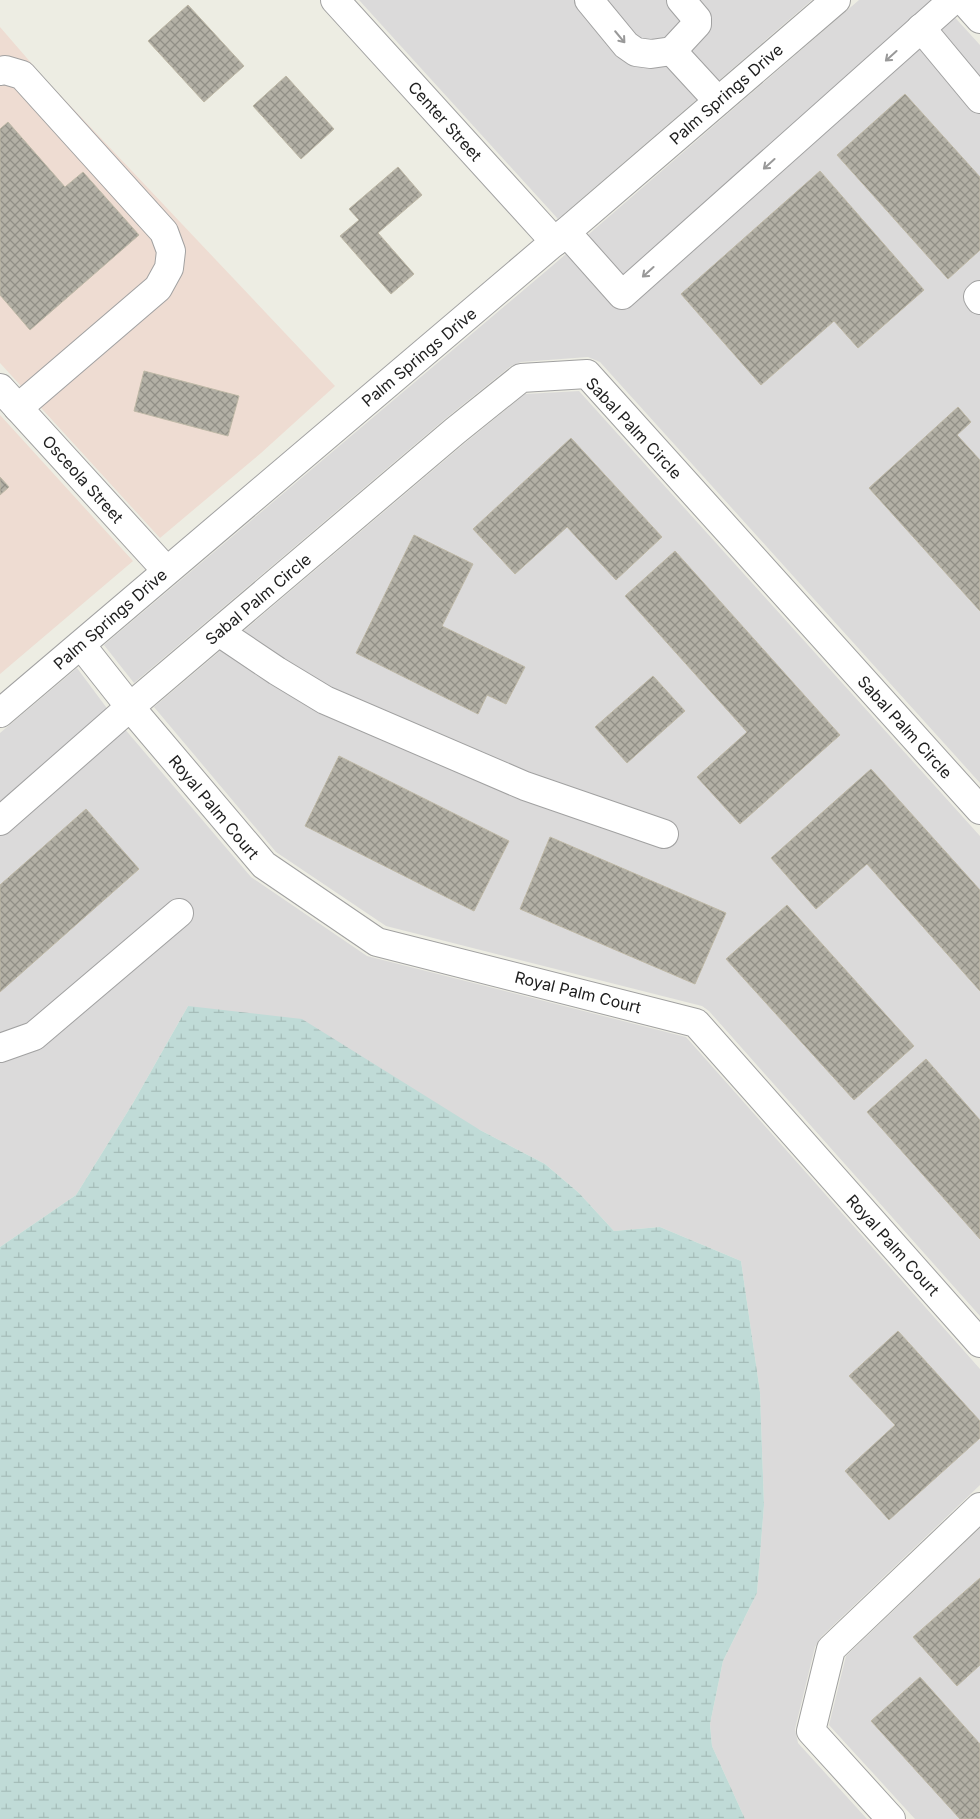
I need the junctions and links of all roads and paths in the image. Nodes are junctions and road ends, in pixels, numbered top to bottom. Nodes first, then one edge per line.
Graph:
1 (335, 0) edge
2 (589, 0) edge
3 (681, 0) edge
4 (836, 0) edge
5 (953, 0) edge
6 (963, 0) edge
7 (980, 19) edge
8 (921, 28) junction
9 (672, 51) junction
10 (0, 72) edge
11 (980, 99) edge
12 (718, 101) junction
13 (561, 237) junction
14 (980, 295) edge
15 (980, 300) edge
16 (0, 388) edge
17 (18, 408) junction
18 (166, 570) junction
19 (219, 632) junction
20 (81, 645) junction
21 (130, 707) junction
22 (0, 713) edge
23 (980, 810) edge
24 (0, 821) edge
25 (664, 834) dead end
26 (179, 913) dead end
27 (0, 1048) edge
28 (980, 1343) edge
29 (980, 1507) edge
30 (891, 1819) edge

1 - 13 street, Center Street
2 -> 9 street
3 - 9 street
4 - 12 street, Palm Springs Drive
5 - 8 street
6 - 7 street
8 - 11 street
8 -> 13 street, Center Street
9 - 12 street
10 - 17 street
12 - 13 street, Palm Springs Drive
13 - 18 street, Palm Springs Drive
14 - 15 street
16 - 17 street, Osceola Street
17 - 18 street, Osceola Street
18 - 20 street, Palm Springs Drive
19 - 21 street, Sabal Palm Circle
19 - 23 street, Sabal Palm Circle
19 - 25 street
20 - 21 street
20 - 22 street, Palm Springs Drive
21 - 24 street, Sabal Palm Circle
21 - 28 street, Royal Palm Court
26 - 27 street
29 - 30 street

